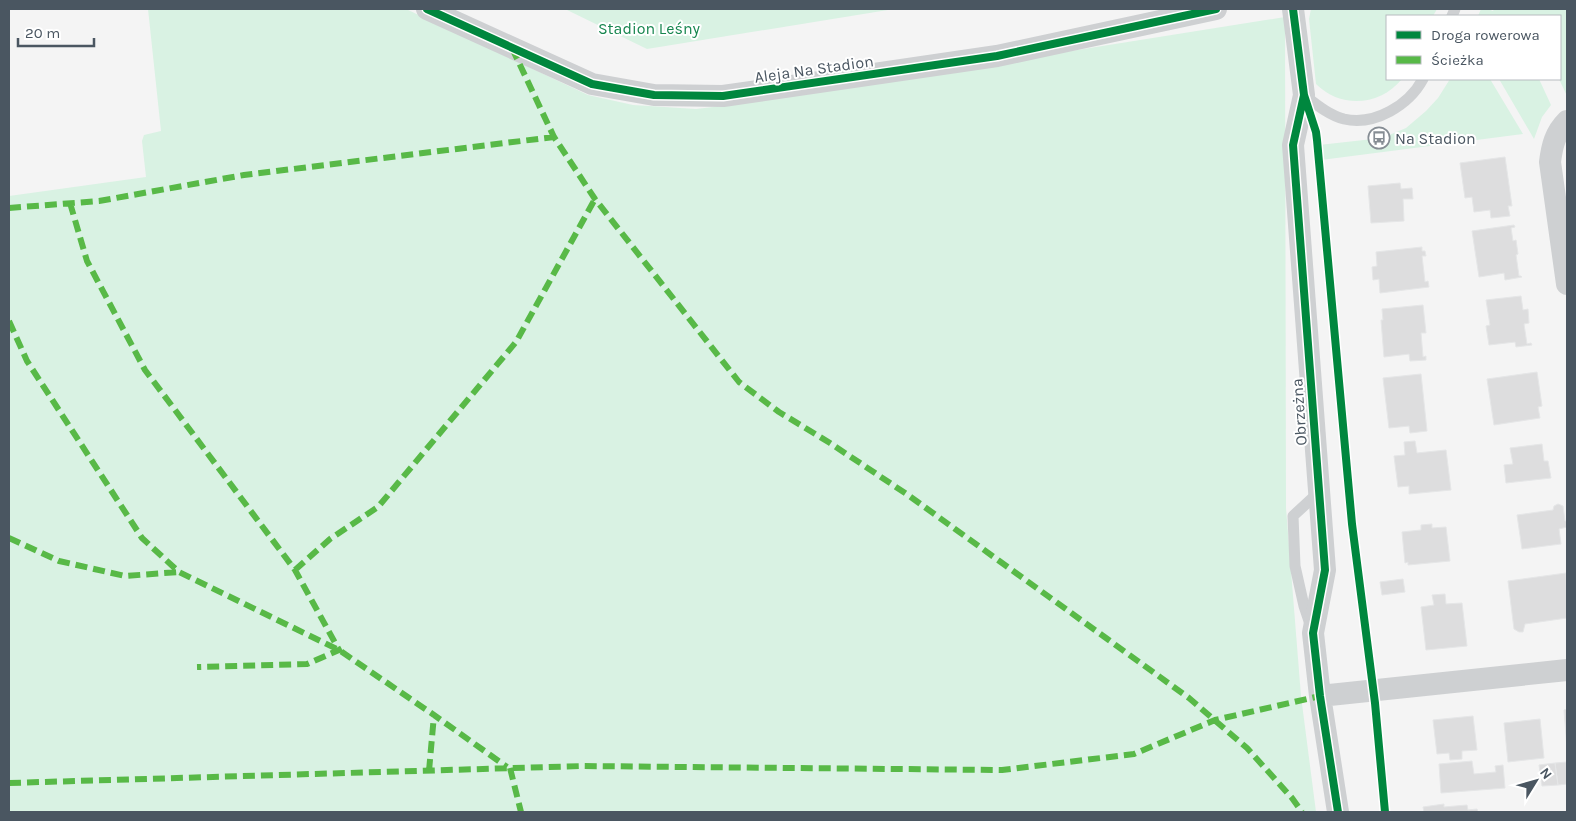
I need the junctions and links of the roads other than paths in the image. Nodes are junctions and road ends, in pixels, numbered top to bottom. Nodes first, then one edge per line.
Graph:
1 (427, 9) edge
2 (1216, 9) edge
3 (1293, 9) edge
4 (1422, 80) edge
5 (1304, 96) junction
6 (1567, 121) edge
7 (1567, 284) edge
8 (1567, 670) edge
9 (1320, 696) junction
10 (1338, 812) edge

1 - 2 street, Aleja Na Stadion
3 - 5 street, Obrzeżna
4 - 5 lane
5 - 9 street, Obrzeżna
6 - 7 street
8 - 9 street
9 - 10 street, Obrzeżna

